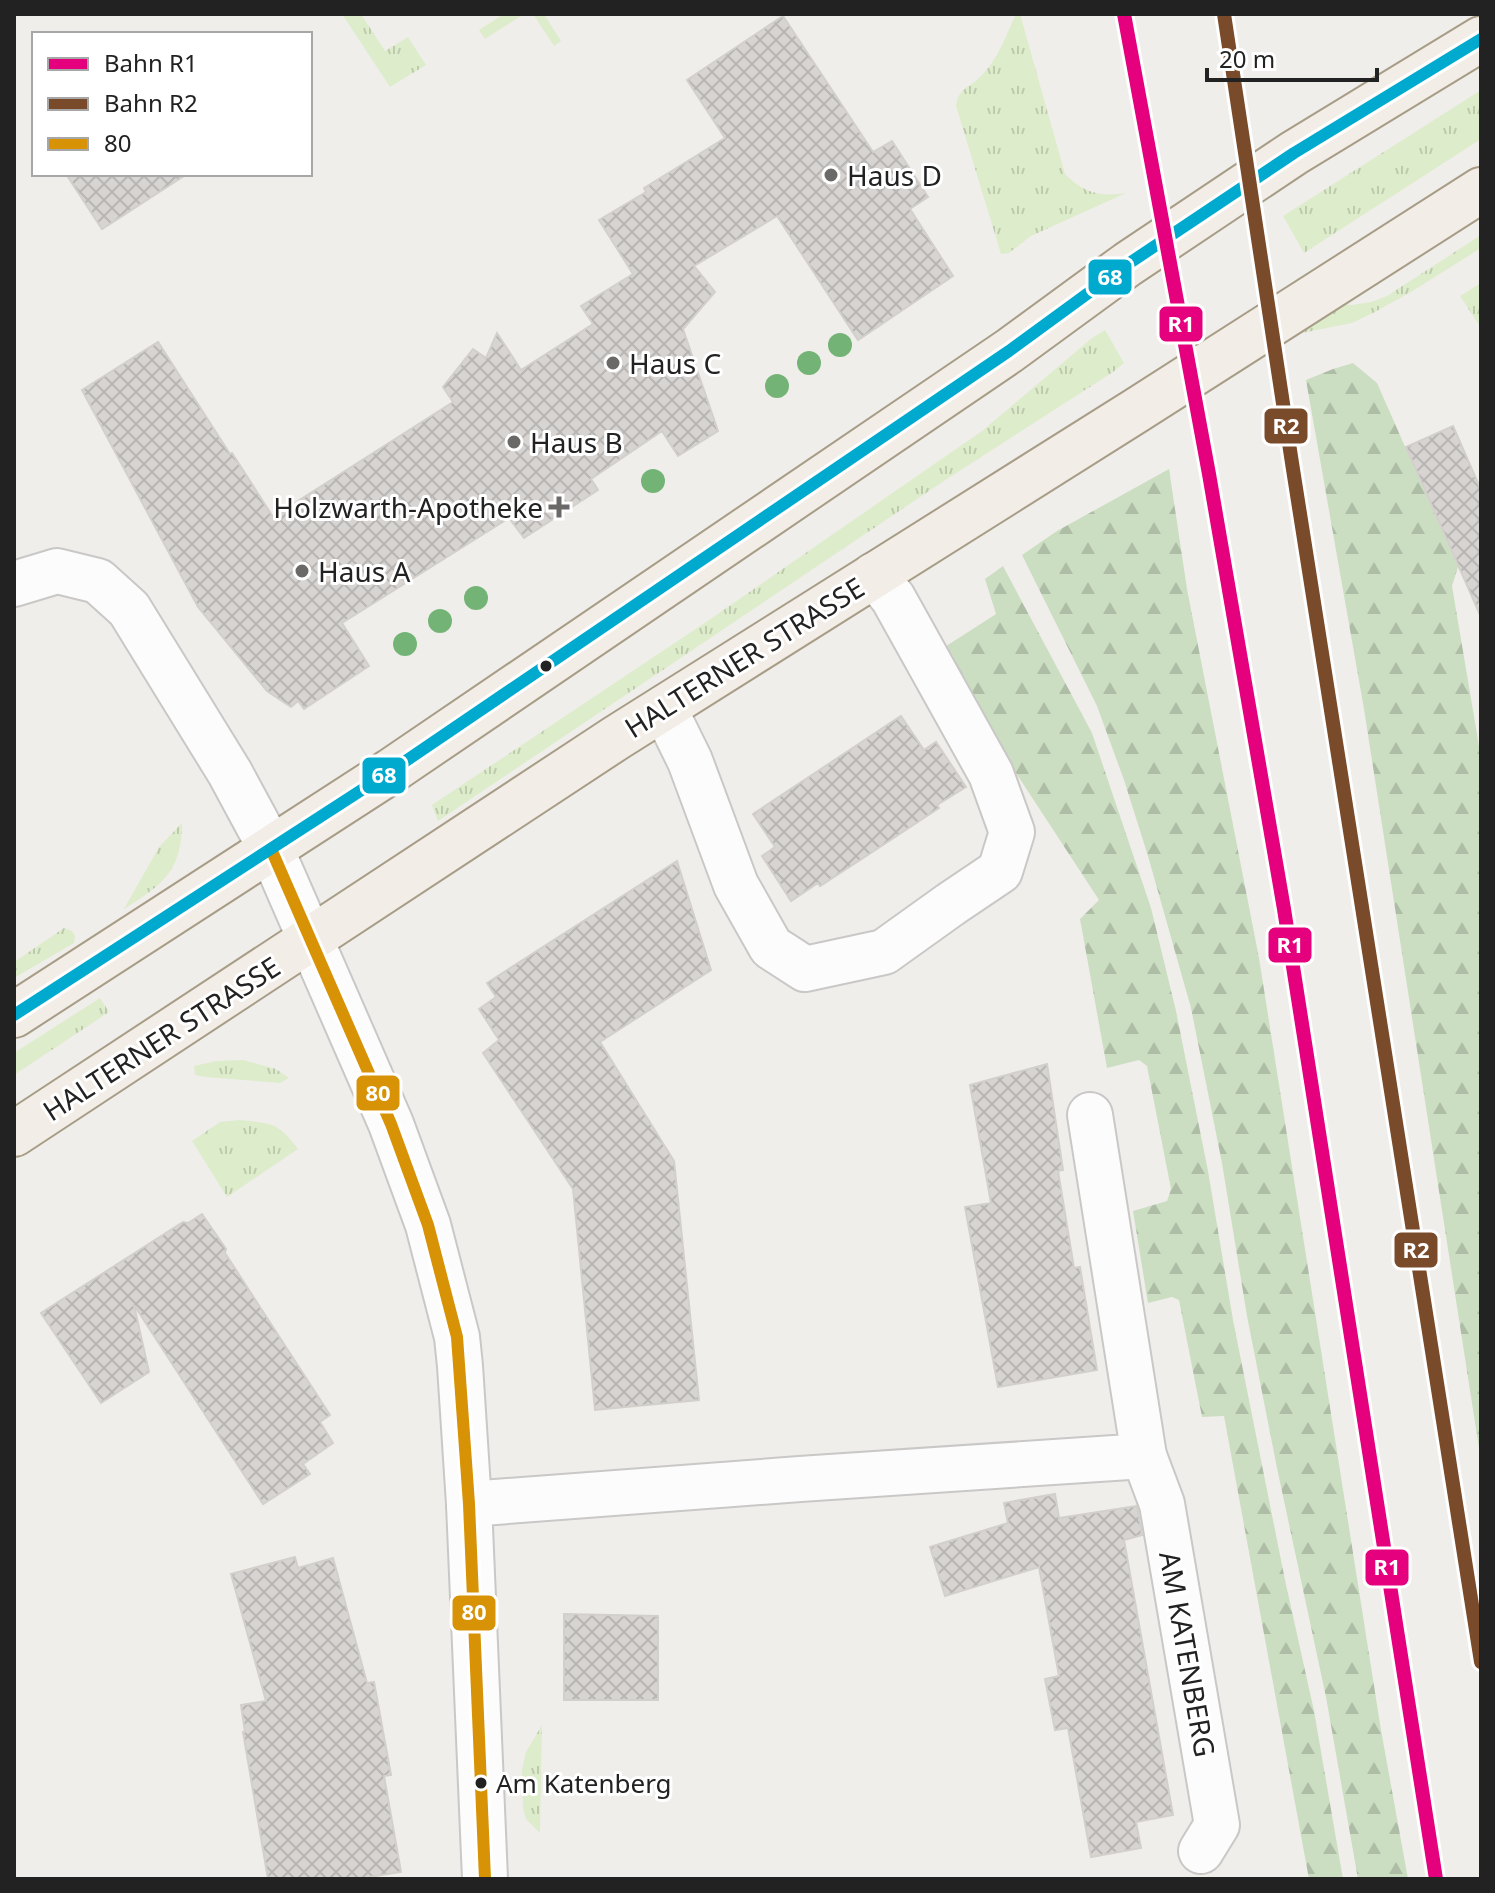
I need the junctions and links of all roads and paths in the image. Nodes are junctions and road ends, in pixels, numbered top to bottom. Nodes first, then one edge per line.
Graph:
1 (1481, 39) edge
2 (1481, 190) edge
3 (874, 575) junction
4 (14, 584) edge
5 (664, 708) junction
6 (271, 849) junction
7 (311, 939) junction
8 (14, 1015) edge
9 (1090, 1115) dead end
10 (14, 1134) edge
11 (1144, 1456) junction
12 (469, 1504) junction
13 (1201, 1851) dead end
14 (485, 1879) edge

1 - 6 main road
2 - 3 main road, HALTERNER STRASSE
3 - 5 main road, HALTERNER STRASSE
3 - 5 street
4 - 6 street
5 - 7 main road, HALTERNER STRASSE
6 - 7 street
6 - 8 main road
7 - 10 main road, HALTERNER STRASSE
7 - 12 street
9 - 11 street, AM KATENBERG
11 - 12 street
11 - 13 street, AM KATENBERG
12 - 14 street

